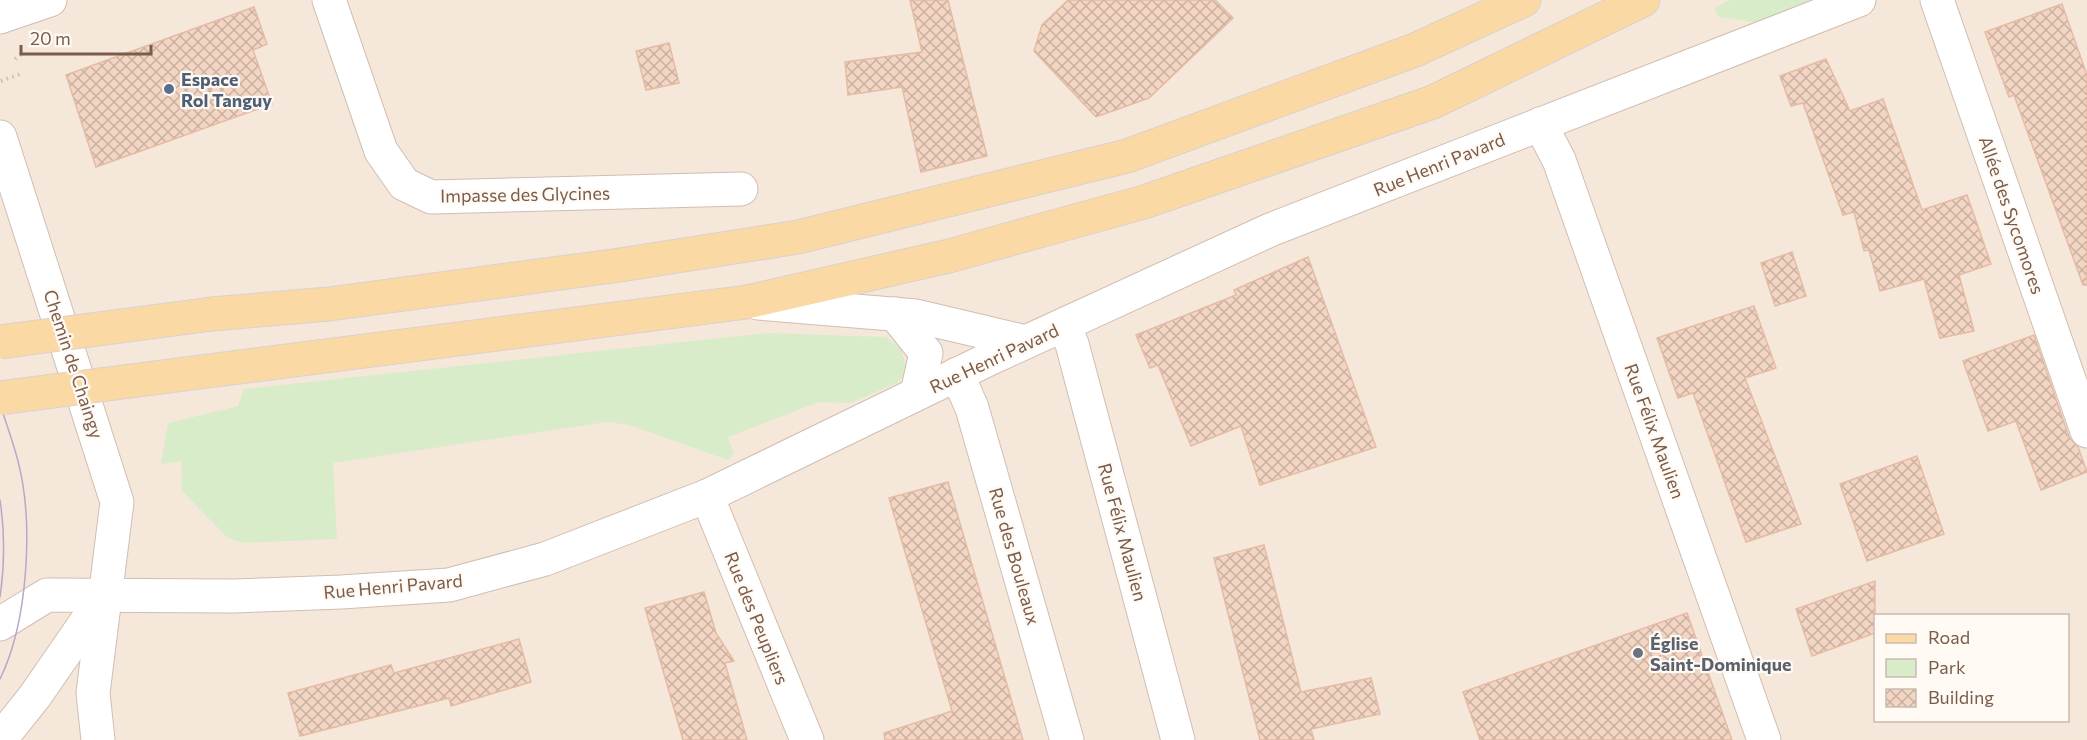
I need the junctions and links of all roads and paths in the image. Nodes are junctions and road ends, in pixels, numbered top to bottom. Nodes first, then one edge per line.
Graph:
1 (50, 0) edge
2 (329, 0) edge
3 (1524, 0) edge
4 (1643, 0) edge
5 (1858, 0) edge
6 (1937, 0) edge
7 (0, 17) edge
8 (20, 74) dead end
9 (1, 81) edge
10 (1540, 124) junction
11 (0, 137) edge
12 (741, 189) dead end
13 (747, 302) junction
14 (895, 314) junction
15 (1064, 326) junction
16 (0, 342) edge
17 (1026, 342) junction
18 (957, 374) junction
19 (917, 393) junction
20 (0, 398) edge
21 (2087, 431) edge
22 (707, 496) junction
23 (105, 596) junction
24 (0, 624) edge
25 (0, 740) edge
26 (98, 740) edge
27 (807, 740) edge
28 (1067, 740) edge
29 (1178, 740) edge
30 (1764, 740) edge

1 - 7 street
2 - 12 street, Impasse des Glycines
3 - 16 main road, bridge
4 - 13 main road
5 - 10 street, Rue Henri Pavard
6 - 21 street, Allée des Sycomores
8 - 9 path
10 - 15 street, Rue Henri Pavard
10 - 30 street, Rue Félix Maulien
11 - 23 street, Chemin de Chaingy
13 - 14 street
13 - 20 main road, bridge
14 - 17 street
14 - 19 street
15 - 17 street, Rue Henri Pavard
15 - 29 street, Rue Félix Maulien
17 - 18 street, Rue Henri Pavard
18 - 19 street, Rue Henri Pavard
18 - 28 street, Rue des Bouleaux
19 - 22 street, Rue Henri Pavard
22 - 23 street, Rue Henri Pavard
22 - 27 street, Rue des Peupliers
23 - 24 street, Rue Henri Pavard
23 - 25 street
23 - 26 street, Chemin de Chaingy

